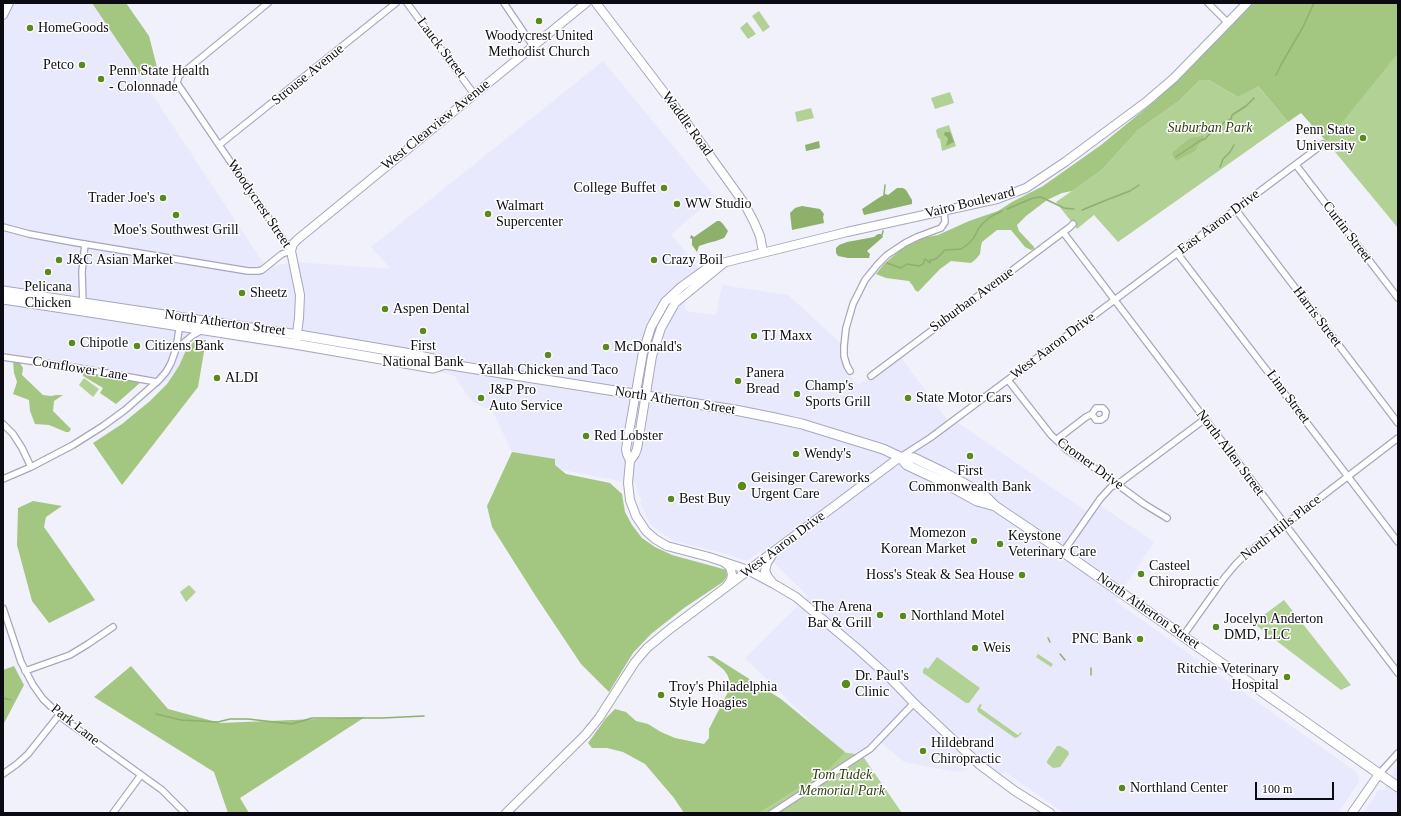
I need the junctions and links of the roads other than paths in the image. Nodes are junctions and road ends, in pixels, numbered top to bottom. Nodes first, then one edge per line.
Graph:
1 (9, 3) edge
2 (268, 3) edge
3 (396, 3) edge
4 (407, 3) edge
5 (504, 3) edge
6 (586, 3) edge
7 (596, 3) edge
8 (1208, 3) edge
9 (1247, 3) edge
10 (3, 15) edge
11 (1228, 23) junction
12 (533, 46) junction
13 (474, 94) junction
14 (1323, 144) dead end
15 (219, 145) junction
16 (1296, 165) junction
17 (944, 210) junction
18 (1236, 210) junction
19 (1073, 224) dead end
20 (3, 227) edge
21 (1063, 232) junction
22 (85, 244) junction
23 (291, 251) junction
24 (763, 252) junction
25 (1177, 253) junction
26 (726, 261) junction
27 (3, 291) edge
28 (1398, 298) edge
29 (3, 299) edge
30 (1114, 300) junction
31 (83, 306) junction
32 (181, 322) junction
33 (202, 330) junction
34 (297, 334) junction
35 (295, 344) junction
36 (176, 349) junction
37 (3, 357) edge
38 (445, 364) junction
39 (850, 371) dead end
40 (871, 376) dead end
41 (1008, 380) junction
42 (157, 382) junction
43 (636, 395) junction
44 (646, 396) junction
45 (1092, 414) dead end
46 (1205, 419) junction
47 (1398, 423) edge
48 (3, 424) edge
49 (1398, 438) edge
50 (1056, 440) junction
51 (900, 457) junction
52 (630, 461) junction
53 (30, 467) junction
54 (1348, 476) junction
55 (3, 479) edge
56 (1116, 484) junction
57 (1167, 518) dead end
58 (1285, 525) junction
59 (1398, 542) edge
60 (774, 551) junction
61 (1063, 552) junction
62 (723, 561) junction
63 (748, 570) junction
64 (774, 584) junction
65 (727, 586) junction
66 (3, 608) edge
67 (113, 627) dead end
68 (1183, 636) junction
69 (25, 671) junction
70 (1398, 673) edge
71 (914, 703) junction
72 (59, 714) junction
73 (1398, 753) edge
74 (972, 757) junction
75 (3, 774) edge
76 (1379, 774) junction
77 (141, 775) junction
78 (1398, 787) edge
79 (113, 813) edge
80 (185, 813) edge
81 (506, 813) edge
82 (772, 813) edge
83 (1050, 813) edge
84 (1053, 813) edge
85 (1352, 813) edge

1 - 10 street
2 - 15 street, Woodycrest Street
3 - 15 street, Strouse Avenue
4 - 13 street, Lauck Street
5 - 12 street
6 - 12 street, West Clearview Avenue
7 - 24 street, Waddle Road
8 - 11 street
9 - 11 street, Vairo Boulevard
11 - 17 street, Vairo Boulevard
12 - 13 street, West Clearview Avenue
13 - 23 street, West Clearview Avenue
14 - 16 street, East Aaron Drive
15 - 23 street, Woodycrest Street
16 - 18 street, East Aaron Drive
16 - 28 street, Curtin Street
17 - 24 street, Vairo Boulevard
17 - 39 street
18 - 25 street, East Aaron Drive
18 - 47 street, Harris Street
19 - 21 street, Suburban Avenue
20 - 22 street
21 - 30 street, North Allen Street
21 - 40 street, Suburban Avenue
22 - 23 street
22 - 31 street
23 - 34 street, Woodycrest Street
24 - 26 street, Vairo Boulevard
25 - 30 street, East Aaron Drive
25 - 54 street, Linn Street
26 - 43 street, Vairo Boulevard
26 - 44 street, Vairo Boulevard
27 - 31 main road, North Atherton Street
29 - 31 main road, North Atherton Street
30 - 41 street, West Aaron Drive
30 - 46 street, North Allen Street
31 - 32 main road, North Atherton Street
32 - 33 main road, North Atherton Street
32 - 34 main road, North Atherton Street
32 - 36 street
33 - 35 main road, North Atherton Street
33 - 36 street
34 - 35 street, Woodycrest Street
34 - 38 main road, North Atherton Street
35 - 38 main road, North Atherton Street
36 - 42 street
37 - 42 street, Cornflower Lane
38 - 43 main road, North Atherton Street
41 - 50 street, Cromer Drive
41 - 51 street, West Aaron Drive
42 - 53 street
43 - 44 main road, North Atherton Street
43 - 52 street, Vairo Boulevard
44 - 51 main road, North Atherton Street
44 - 52 street, Vairo Boulevard
45 - 50 street
46 - 56 street
46 - 58 street, North Allen Street
48 - 53 street
49 - 54 street, North Hills Place
50 - 56 street, Cromer Drive
51 - 60 street, West Aaron Drive
51 - 61 main road, North Atherton Street
52 - 62 street
53 - 55 street
54 - 58 street, North Hills Place
54 - 59 street, Linn Street
56 - 57 street, Cromer Drive
56 - 61 street
58 - 68 street, North Hills Place
58 - 70 street, North Allen Street
60 - 63 street, West Aaron Drive
60 - 64 street
61 - 68 main road, North Atherton Street
62 - 63 street
62 - 65 street
63 - 64 street
63 - 65 street, West Aaron Drive
64 - 71 street
65 - 81 street, West Aaron Drive
66 - 69 street, Park Lane
67 - 69 street
68 - 76 main road, North Atherton Street
69 - 72 street, Park Lane
71 - 74 street
71 - 82 street
72 - 75 street
72 - 77 street, Park Lane
73 - 76 street
74 - 83 street
74 - 84 street
76 - 78 main road, North Atherton Street
76 - 85 street
77 - 79 street
77 - 80 street, Park Lane

